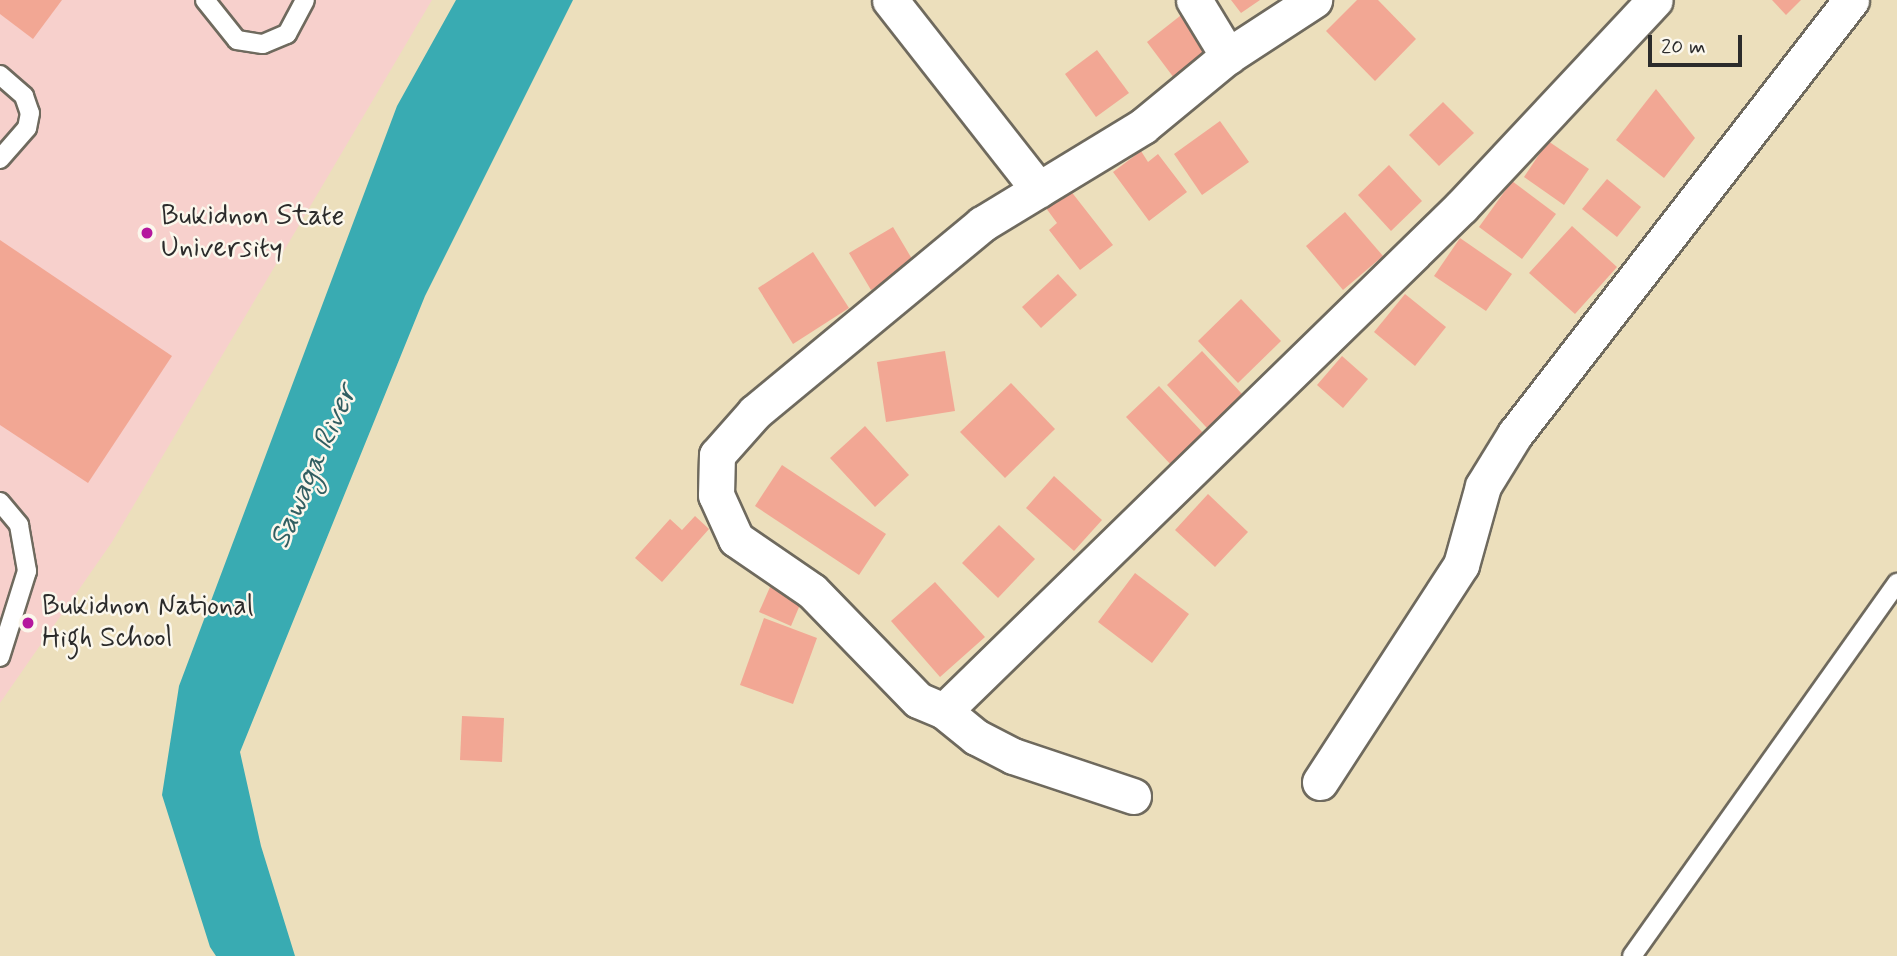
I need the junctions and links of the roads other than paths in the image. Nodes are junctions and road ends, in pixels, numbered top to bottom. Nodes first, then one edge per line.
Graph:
1 (205, 0) edge
2 (305, 0) edge
3 (890, 0) edge
4 (1194, 0) edge
5 (1314, 0) edge
6 (1656, 0) edge
7 (1851, 0) edge
8 (1228, 56) junction
9 (0, 75) edge
10 (0, 159) edge
11 (1039, 190) junction
12 (0, 502) edge
13 (1897, 583) edge
14 (0, 657) edge
15 (944, 711) junction
16 (1320, 782) dead end
17 (1133, 796) dead end
18 (1632, 956) edge

1 - 2 lane
3 - 11 street
4 - 8 street
5 - 8 street
6 - 15 street
7 - 16 street
8 - 11 street
9 - 10 lane
11 - 15 street
12 - 14 lane
13 - 18 lane
15 - 17 street

